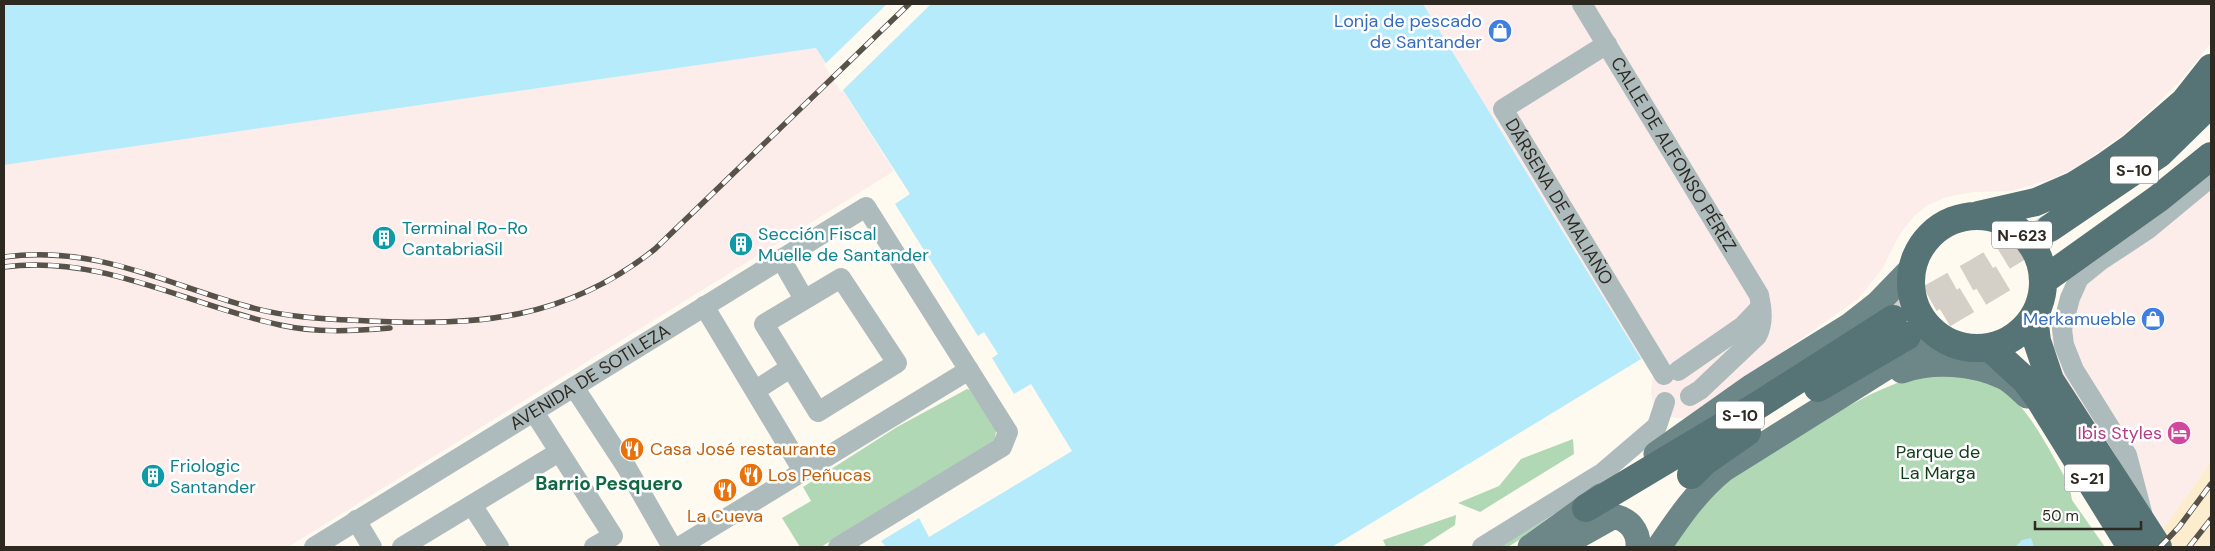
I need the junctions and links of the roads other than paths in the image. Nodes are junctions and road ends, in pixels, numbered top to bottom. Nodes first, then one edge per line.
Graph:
1 (1582, 4) edge
2 (1607, 44) junction
3 (2211, 68) edge
4 (2211, 103) edge
5 (2211, 130) edge
6 (2211, 156) edge
7 (2211, 177) edge
8 (1975, 216) junction
9 (781, 259) junction
10 (1912, 269) junction
11 (2044, 280) junction
12 (804, 299) junction
13 (704, 306) junction
14 (1761, 307) junction
15 (2034, 317) junction
16 (1946, 342) junction
17 (1990, 348) junction
18 (790, 368) junction
19 (969, 370) junction
20 (574, 387) junction
21 (756, 390) junction
22 (1852, 390) junction
23 (1690, 396) dead end
24 (1665, 402) dead end
25 (534, 412) junction
26 (2048, 416) junction
27 (559, 452) junction
28 (803, 471) junction
29 (1691, 476) joint
30 (472, 505) junction
31 (1586, 508) junction
32 (356, 520) junction
33 (2140, 541) edge
34 (316, 547) edge
35 (372, 547) edge
36 (402, 547) edge
37 (499, 547) edge
38 (594, 547) edge
39 (672, 547) edge
40 (679, 547) edge
41 (838, 547) edge
42 (1482, 547) edge
43 (1530, 547) edge
44 (1559, 547) edge
45 (1638, 547) edge
46 (1657, 547) edge

1 - 2 street, CALLE DE ALFONSO PÉREZ
2 - 14 street, CALLE DE ALFONSO PÉREZ
2 - 14 street, DÁRSENA DE MALIAÑO
3 - 8 highway
4 - 5 highway, S-10
6 - 11 highway
7 - 33 street
8 - 10 highway, N-623
8 - 11 highway, N-623
9 - 12 street
9 - 13 street, AVENIDA DE SOTILEZA
9 - 19 street, AVENIDA DE SOTILEZA
10 - 16 highway, N-623
10 - 31 main road
11 - 15 highway, N-623
12 - 18 street
12 - 18 street
13 - 20 street, AVENIDA DE SOTILEZA
13 - 21 street
14 - 23 street
15 - 17 highway, N-623
15 - 33 highway, S-21
16 - 17 highway, N-623
16 - 22 main road
17 - 26 highway, S-21
18 - 21 street
19 - 28 street
19 - 41 street
20 - 25 street, AVENIDA DE SOTILEZA
20 - 39 street
21 - 28 street
22 - 26 main road
22 - 46 main road
24 - 42 street
25 - 27 street
25 - 32 street, AVENIDA DE SOTILEZA
26 - 33 highway, S-21
27 - 30 street
27 - 38 street
28 - 40 street
29 - 31 highway, S-10
29 - 46 main road
30 - 36 street
30 - 37 street
31 - 43 main road
32 - 34 street, AVENIDA DE SOTILEZA
32 - 35 street
44 - 45 main road

